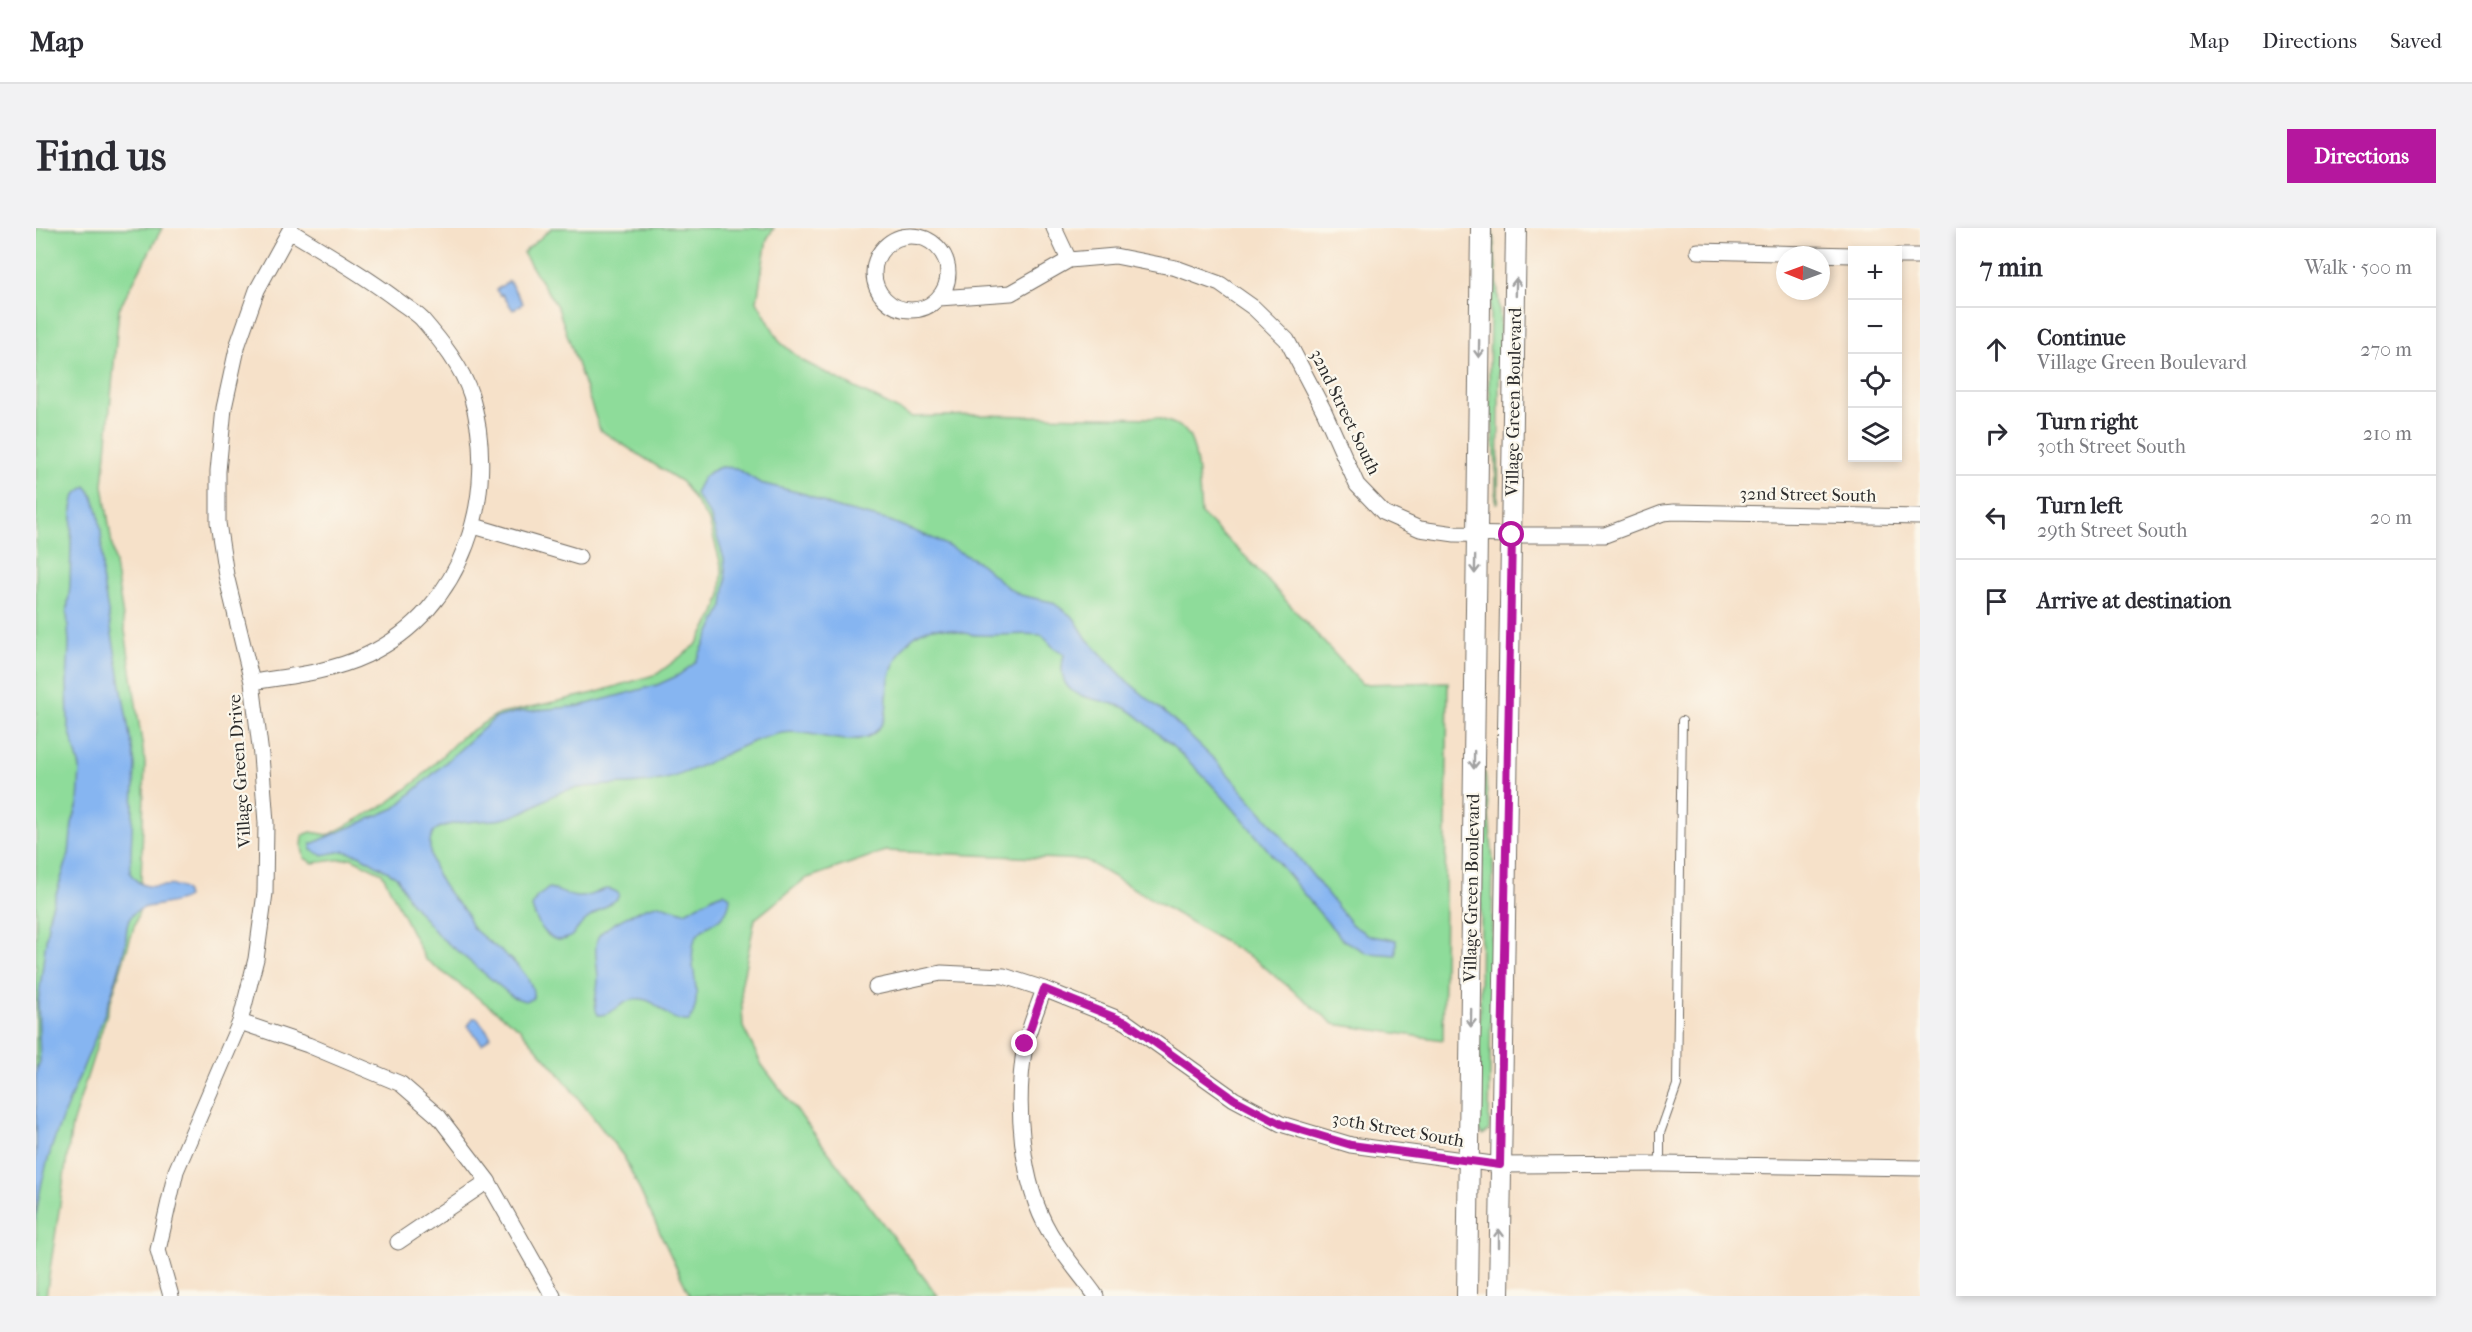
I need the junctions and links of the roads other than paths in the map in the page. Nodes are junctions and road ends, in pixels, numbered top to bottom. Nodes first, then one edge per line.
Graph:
1 (1054, 228) edge
2 (1481, 228) edge
3 (1516, 228) edge
4 (291, 230) edge
5 (1698, 251) dead end
6 (1848, 255) edge
7 (1902, 256) edge
8 (1920, 256) edge
9 (1069, 260) junction
10 (939, 298) junction
11 (1920, 517) edge
12 (474, 526) junction
13 (1476, 535) junction
14 (1512, 535) junction
15 (579, 557) dead end
16 (252, 682) junction
17 (1682, 721) dead end
18 (876, 987) dead end
19 (1044, 989) junction
20 (240, 1022) junction
21 (1470, 1163) junction
22 (1660, 1164) junction
23 (1500, 1165) junction
24 (1920, 1168) edge
25 (488, 1181) junction
26 (398, 1242) dead end
27 (171, 1296) edge
28 (553, 1296) edge
29 (1096, 1296) edge
30 (1467, 1296) edge
31 (1499, 1296) edge

1 - 9 street
2 -> 13 street, Village Green Boulevard
14 -> 3 street, Village Green Boulevard
4 - 12 street
4 - 16 street, Village Green Drive
5 - 6 street
7 - 8 street
9 - 10 street, 32nd Street South
9 - 13 street, 32nd Street South
10 - 10 street, 32nd Street South
11 - 14 street, 32nd Street South
12 - 15 street
12 - 16 street
13 - 14 street, 32nd Street South
13 -> 21 street, Village Green Boulevard
14 - 23 street, Village Green Boulevard
16 - 20 street, Village Green Drive
17 - 22 lane
18 - 19 street, 30th Street South
19 - 21 street, 30th Street South
19 - 29 street
20 - 25 street
20 - 27 street, Village Green Drive
21 - 23 street, 30th Street South
21 - 30 street, Village Green Boulevard
22 - 23 street, 30th Street South
22 - 24 street, 30th Street South
31 -> 23 street, Village Green Boulevard
25 - 26 street
25 - 28 street

